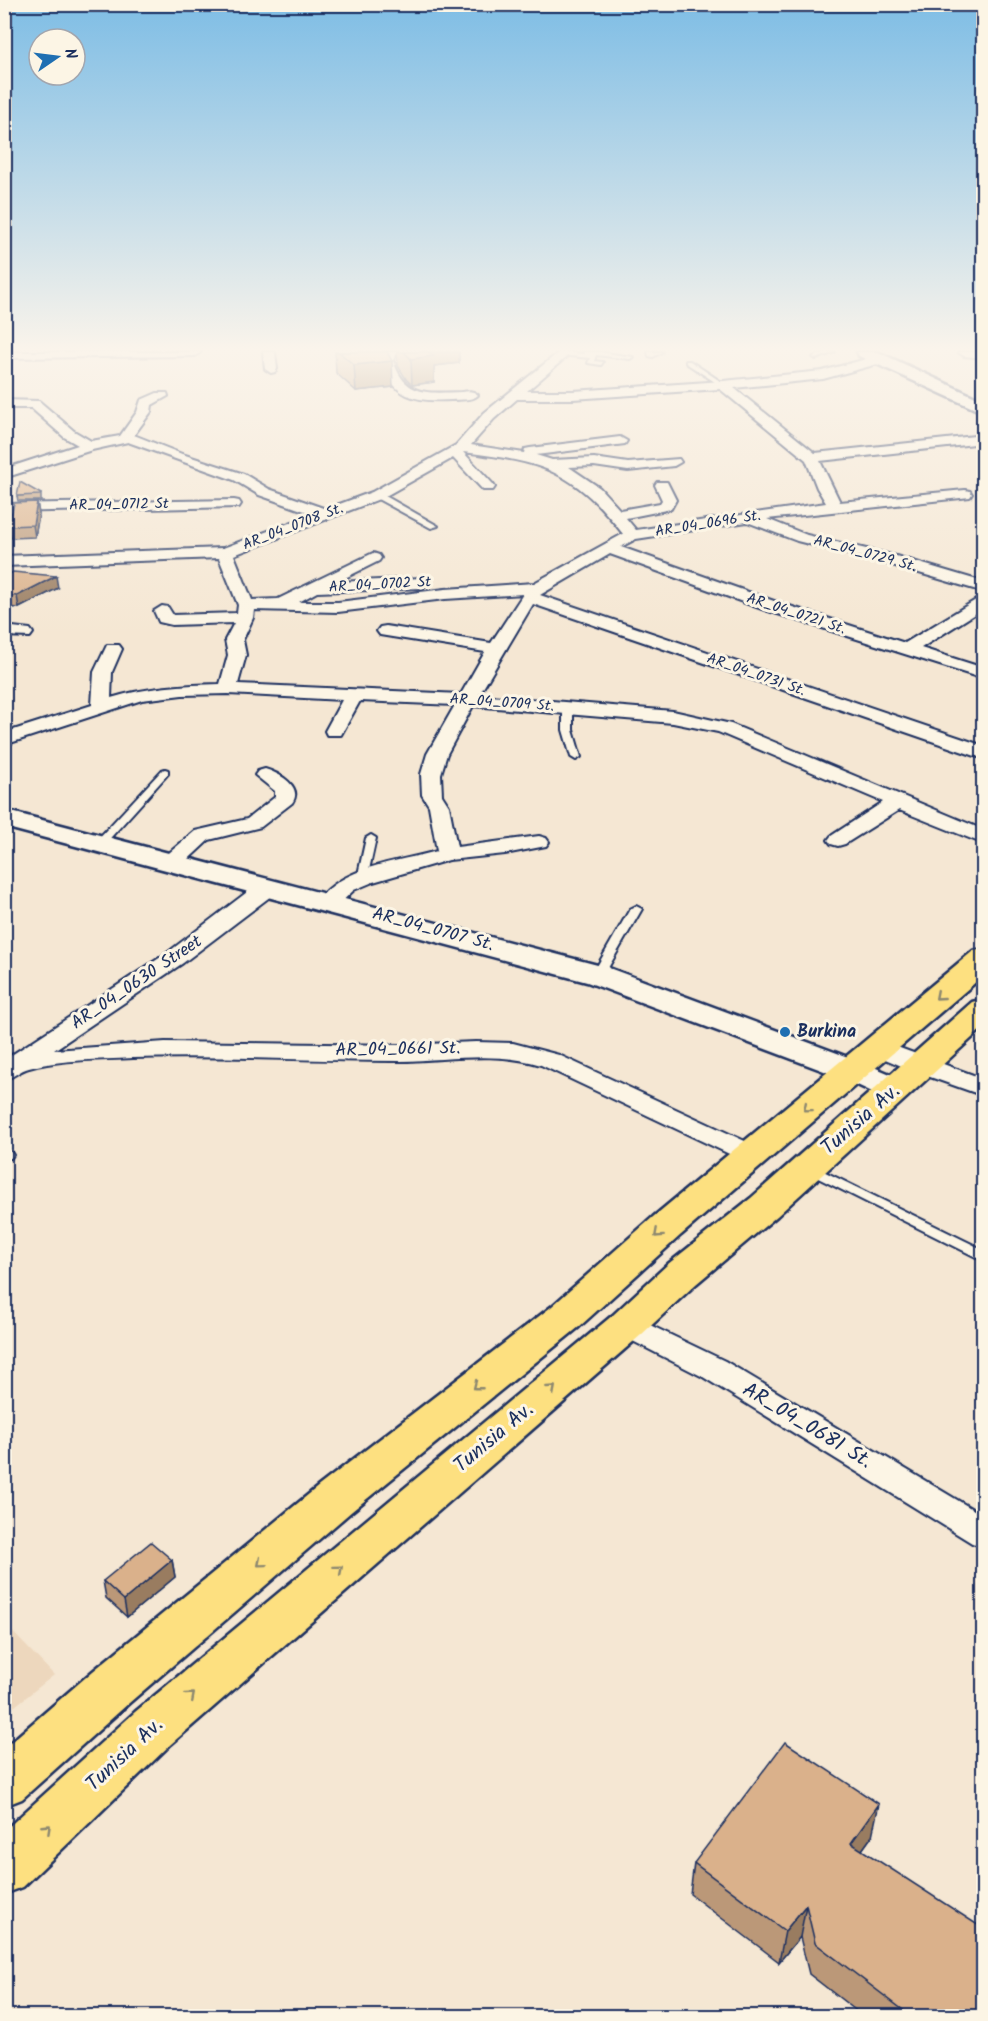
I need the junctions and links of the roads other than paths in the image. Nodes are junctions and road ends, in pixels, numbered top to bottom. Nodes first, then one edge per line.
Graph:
1 (88, 446) edge
2 (149, 446) edge
3 (460, 446) edge
4 (565, 446) edge
5 (798, 446) edge
6 (924, 446) edge
7 (457, 450) junction
8 (518, 454) junction
9 (812, 458) junction
10 (674, 462) dead end
11 (555, 464) junction
12 (4, 474) edge
13 (662, 485) dead end
14 (488, 487) dead end
15 (965, 494) dead end
16 (377, 495) junction
17 (234, 504) dead end
18 (835, 506) junction
19 (4, 508) edge
20 (326, 514) junction
21 (617, 514) junction
22 (748, 518) junction
23 (434, 526) dead end
24 (632, 535) junction
25 (611, 549) junction
26 (225, 553) junction
27 (373, 558) dead end
28 (4, 561) edge
29 (448, 581) dead end
30 (984, 587) edge
31 (311, 588) junction
32 (533, 593) junction
33 (984, 600) edge
34 (281, 604) junction
35 (162, 611) dead end
36 (245, 612) junction
37 (4, 631) edge
38 (386, 631) dead end
39 (24, 633) dead end
40 (113, 649) dead end
41 (496, 649) junction
42 (906, 650) junction
43 (984, 674) edge
44 (228, 689) junction
45 (353, 696) junction
46 (468, 700) junction
47 (101, 707) junction
48 (568, 708) junction
49 (334, 731) dead end
50 (4, 739) edge
51 (984, 753) edge
52 (576, 757) dead end
53 (165, 772) dead end
54 (265, 775) dead end
55 (899, 801) junction
56 (4, 819) edge
57 (371, 838) dead end
58 (984, 838) edge
59 (838, 840) dead end
60 (539, 842) dead end
61 (99, 844) junction
62 (448, 854) junction
63 (171, 863) junction
64 (366, 877) junction
65 (267, 888) junction
66 (327, 903) junction
67 (636, 909) dead end
68 (984, 958) edge
69 (598, 975) junction
70 (984, 1009) edge
71 (865, 1059) junction
72 (14, 1067) edge
73 (909, 1078) junction
74 (984, 1088) edge
75 (751, 1154) junction
76 (808, 1167) junction
77 (984, 1256) edge
78 (627, 1325) junction
79 (984, 1533) edge
80 (4, 1782) edge
81 (4, 1868) edge

1 - 12 street
2 - 20 street
3 - 7 street, AR_04_0708 St.
4 - 8 street
5 - 9 street
6 - 9 street
7 - 8 street
7 - 14 street
7 - 16 street, AR_04_0708 St.
8 - 11 street
9 - 18 street
10 - 11 street
11 - 21 street
13 - 21 street
15 - 18 street, AR_04_0696 St.
16 - 20 street, AR_04_0708 St.
16 - 23 lane
17 - 19 street, AR_04_0712 St
18 - 22 street, AR_04_0696 St.
20 - 26 street, AR_04_0708 St.
21 - 24 street
22 - 24 street, AR_04_0696 St.
22 - 30 street, AR_04_0729 St.
24 - 25 street, AR_04_0696 St.
25 - 32 street, AR_04_0696 St.
25 - 42 street, AR_04_0721 St.
26 - 28 street, AR_04_0708 St.
26 - 36 street
27 - 31 street
29 - 31 street, AR_04_0702 St
31 - 34 street
32 - 34 street
32 - 41 street
32 - 51 street, AR_04_0731 St.
33 - 42 street
34 - 36 street
35 - 36 street
36 - 44 street
37 - 39 street
38 - 41 street
40 - 47 street
41 - 46 street
42 - 43 street, AR_04_0721 St.
44 - 45 street, AR_04_0709 St.
44 - 47 street, AR_04_0709 St.
45 - 46 street, AR_04_0709 St.
45 - 49 street
46 - 48 street, AR_04_0709 St.
46 - 62 street
47 - 50 street, AR_04_0709 St.
48 - 52 lane
48 - 55 street, AR_04_0709 St.
53 - 61 lane
54 - 63 street
55 - 58 street, AR_04_0709 St.
55 - 59 street
56 - 61 street, AR_04_0707 St.
57 - 64 lane
60 - 62 street
61 - 63 street, AR_04_0707 St.
62 - 64 street
63 - 65 street, AR_04_0707 St.
64 - 66 street
65 - 66 street, AR_04_0707 St.
65 - 72 street, AR_04_0630 Street
66 - 69 street, AR_04_0707 St.
67 - 69 lane
68 -> 71 main road
69 - 71 street, AR_04_0707 St.
70 - 73 main road, Tunisia Av.
71 - 73 street, AR_04_0707 St.
71 -> 75 main road
72 - 75 street, AR_04_0661 St.
73 - 74 street
73 - 76 main road, Tunisia Av.
75 -> 80 main road
76 - 77 lane
76 - 78 main road, Tunisia Av.
78 - 79 street, AR_04_0681 St.
81 -> 78 main road, Tunisia Av.

